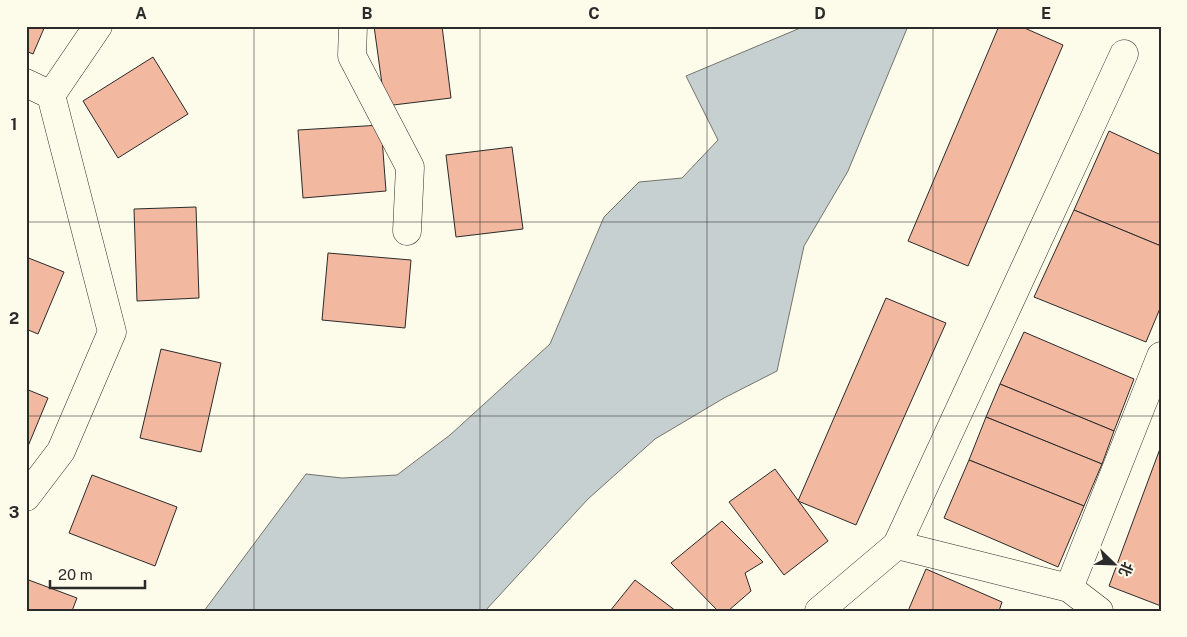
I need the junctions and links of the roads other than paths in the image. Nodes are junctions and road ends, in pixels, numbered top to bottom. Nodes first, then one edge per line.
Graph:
1 (98, 26) edge
2 (353, 26) edge
3 (1124, 54) dead end
4 (26, 83) edge
5 (51, 94) junction
6 (407, 231) dead end
7 (1161, 356) edge
8 (26, 497) edge
9 (897, 545) junction
10 (1069, 588) junction
11 (819, 611) edge
12 (1100, 611) edge

1 - 5 street
2 - 6 street
3 - 9 street
4 - 5 street
5 - 8 street
7 - 10 street
9 - 10 street
9 - 11 street
10 - 12 street

